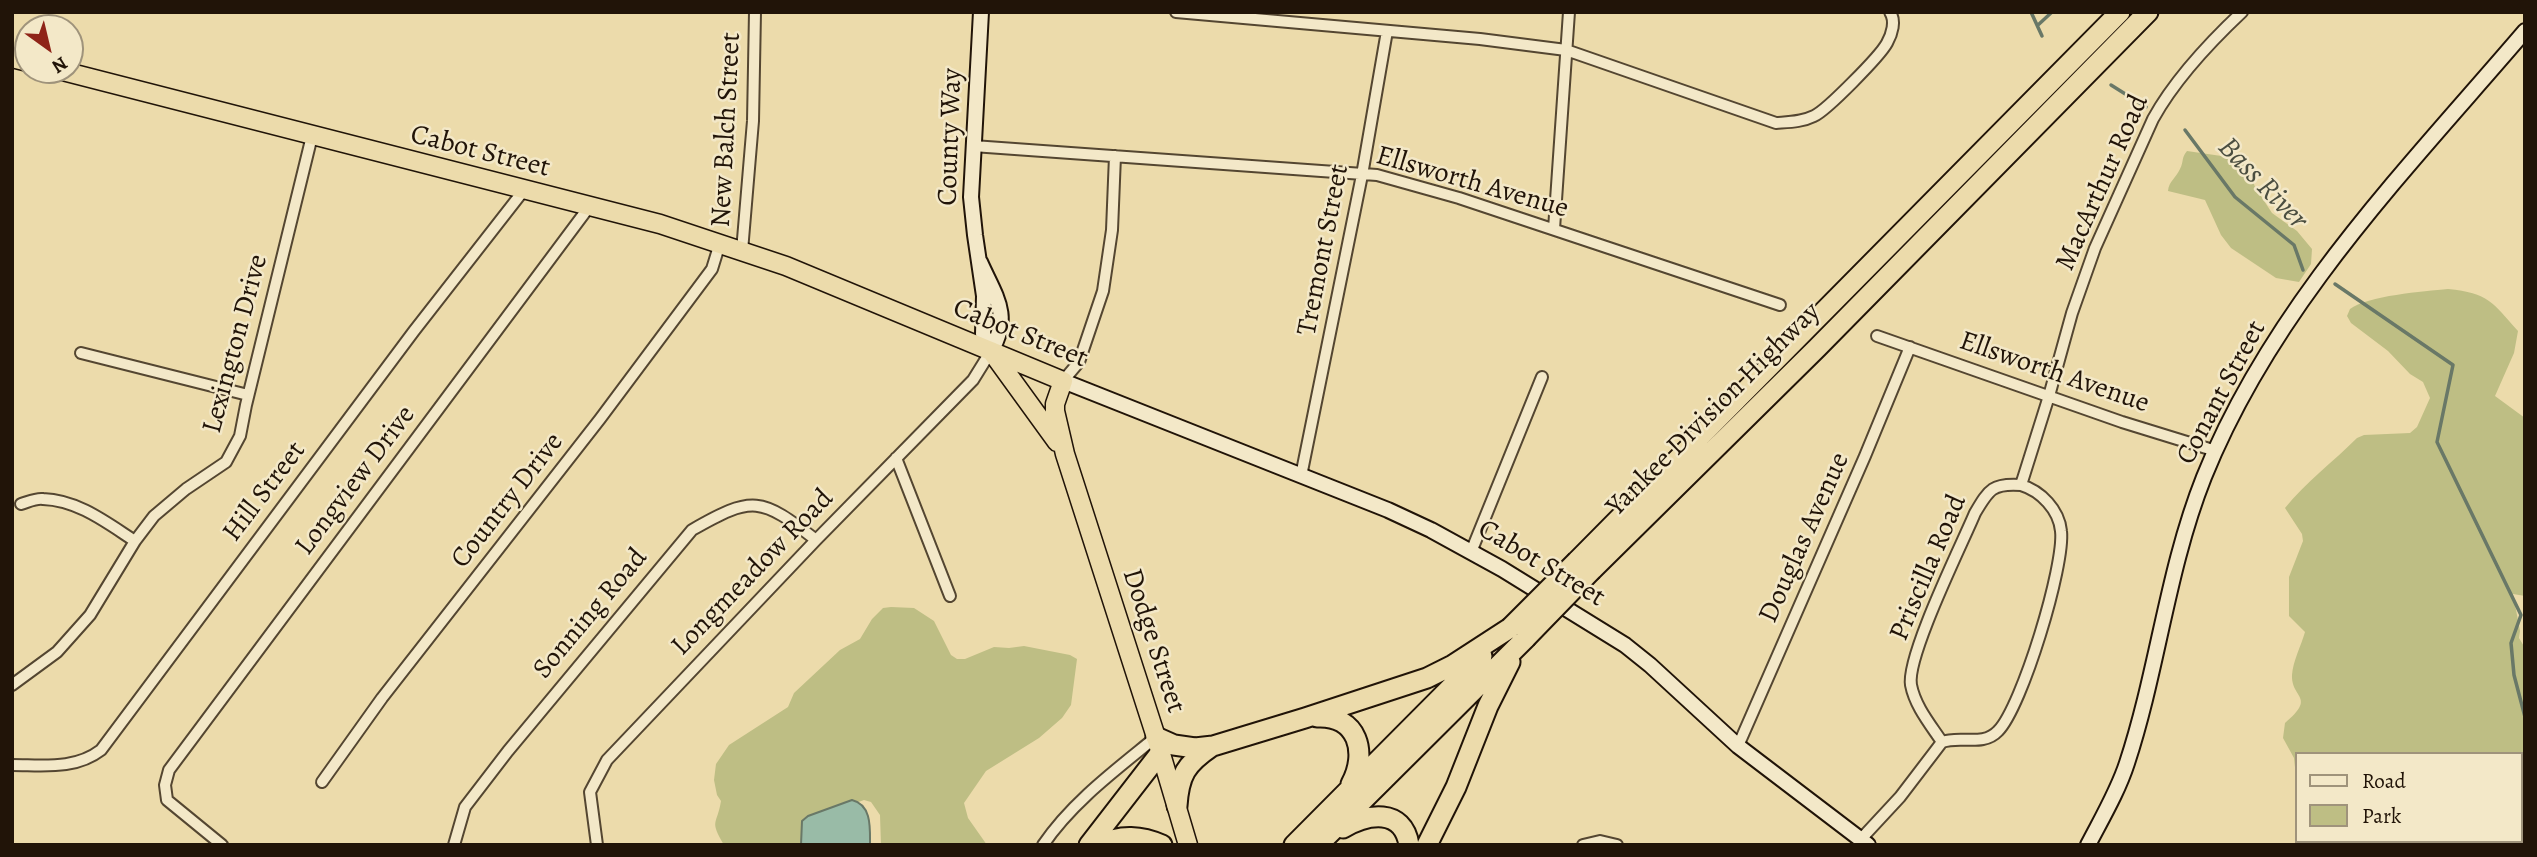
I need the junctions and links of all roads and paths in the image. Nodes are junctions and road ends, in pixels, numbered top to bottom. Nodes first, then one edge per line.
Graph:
1 (755, 12) edge
2 (981, 12) edge
3 (1176, 12) edge
4 (1569, 12) edge
5 (1890, 12) edge
6 (2120, 12) edge
7 (2148, 12) edge
8 (2242, 12) edge
9 (2525, 30) edge
10 (1387, 31) junction
11 (1566, 50) junction
12 (84, 77) edge
13 (312, 136) junction
14 (973, 146) junction
15 (1115, 156) junction
16 (1362, 175) junction
17 (524, 190) junction
18 (589, 207) junction
19 (1554, 229) junction
20 (720, 243) junction
21 (743, 251) junction
22 (1780, 305) dead end
23 (1877, 336) dead end
24 (1910, 347) junction
25 (991, 351) junction
26 (81, 353) dead end
27 (1542, 377) dead end
28 (1063, 381) junction
29 (248, 395) junction
30 (2049, 397) junction
31 (2216, 451) junction
32 (1065, 454) junction
33 (896, 458) junction
34 (1301, 476) junction
35 (2021, 485) junction
36 (21, 504) dead end
37 (816, 540) junction
38 (135, 541) junction
39 (1471, 552) junction
40 (1585, 566) junction
41 (950, 596) dead end
42 (1518, 633) junction
43 (12, 685) edge
44 (1305, 718) junction
45 (1942, 742) junction
46 (1159, 745) junction
47 (1213, 746) junction
48 (1738, 746) junction
49 (12, 765) edge
50 (322, 782) dead end
51 (1345, 794) junction
52 (1177, 806) junction
53 (1864, 842) edge
54 (222, 845) edge
55 (454, 845) edge
56 (597, 845) edge
57 (1043, 845) edge
58 (1089, 845) edge
59 (1101, 845) edge
60 (1162, 845) edge
61 (1188, 845) edge
62 (1294, 845) edge
63 (1319, 845) edge
64 (1409, 845) edge
65 (1427, 845) edge
66 (1583, 845) edge
67 (1617, 845) edge
68 (2088, 845) edge

1 - 21 street, New Balch Street
2 - 14 main road, County Way
3 - 10 street
4 - 11 street
5 - 11 street
6 - 40 highway, Yankee Division Highway
7 - 40 highway, Yankee Division Highway
8 - 30 street, MacArthur Road
9 - 31 main road, Conant Street
10 - 11 street
10 - 16 street, Tremont Street
11 - 19 street
12 - 13 highway, Cabot Street
13 - 17 highway, Cabot Street
13 - 29 street, Lexington Drive
14 - 15 street, Ellsworth Avenue
14 - 25 main road, County Way
15 - 16 street, Ellsworth Avenue
15 - 28 street
16 - 19 street, Ellsworth Avenue
16 - 34 street, Tremont Street
17 - 18 highway, Cabot Street
17 - 49 street, Hill Street
18 - 20 highway, Cabot Street
18 - 54 street, Longview Drive
19 - 22 street, Ellsworth Avenue
20 - 21 highway, Cabot Street
20 - 50 street, Country Drive
21 - 25 highway, Cabot Street
23 - 24 street, Ellsworth Avenue
24 - 30 street, Ellsworth Avenue
24 - 48 street, Douglas Avenue
25 - 28 highway, Cabot Street
25 - 32 highway, Dodge Street
25 - 33 street, Longmeadow Road
26 - 29 street
27 - 39 street
28 - 32 highway, Dodge Street
28 - 34 main road, Cabot Street
29 - 38 street, Lexington Drive
30 - 31 street, Ellsworth Avenue
30 - 35 street
31 - 68 main road, Conant Street
32 - 46 highway, Dodge Street
33 - 37 street, Longmeadow Road
33 - 41 street
34 - 39 main road, Cabot Street
35 - 45 street, Priscilla Road
35 - 45 street
36 - 38 street
37 - 55 street, Sonning Road
37 - 56 street, Longmeadow Road
38 - 43 street, Lexington Drive
39 - 48 main road, Cabot Street
40 - 42 highway, Yankee Division Highway, bridge
42 - 44 highway
42 - 51 highway, Yankee Division Highway
42 - 63 highway, Yankee Division Highway
42 - 65 highway
44 - 47 highway
44 - 51 highway
45 - 53 street
46 - 47 highway
46 - 52 highway, Dodge Street
46 - 57 street
46 - 58 highway
47 - 52 highway
48 - 53 main road, Cabot Street
51 - 62 highway, Yankee Division Highway
52 - 61 highway, Dodge Street
59 - 60 highway
63 - 64 highway
66 - 67 street

